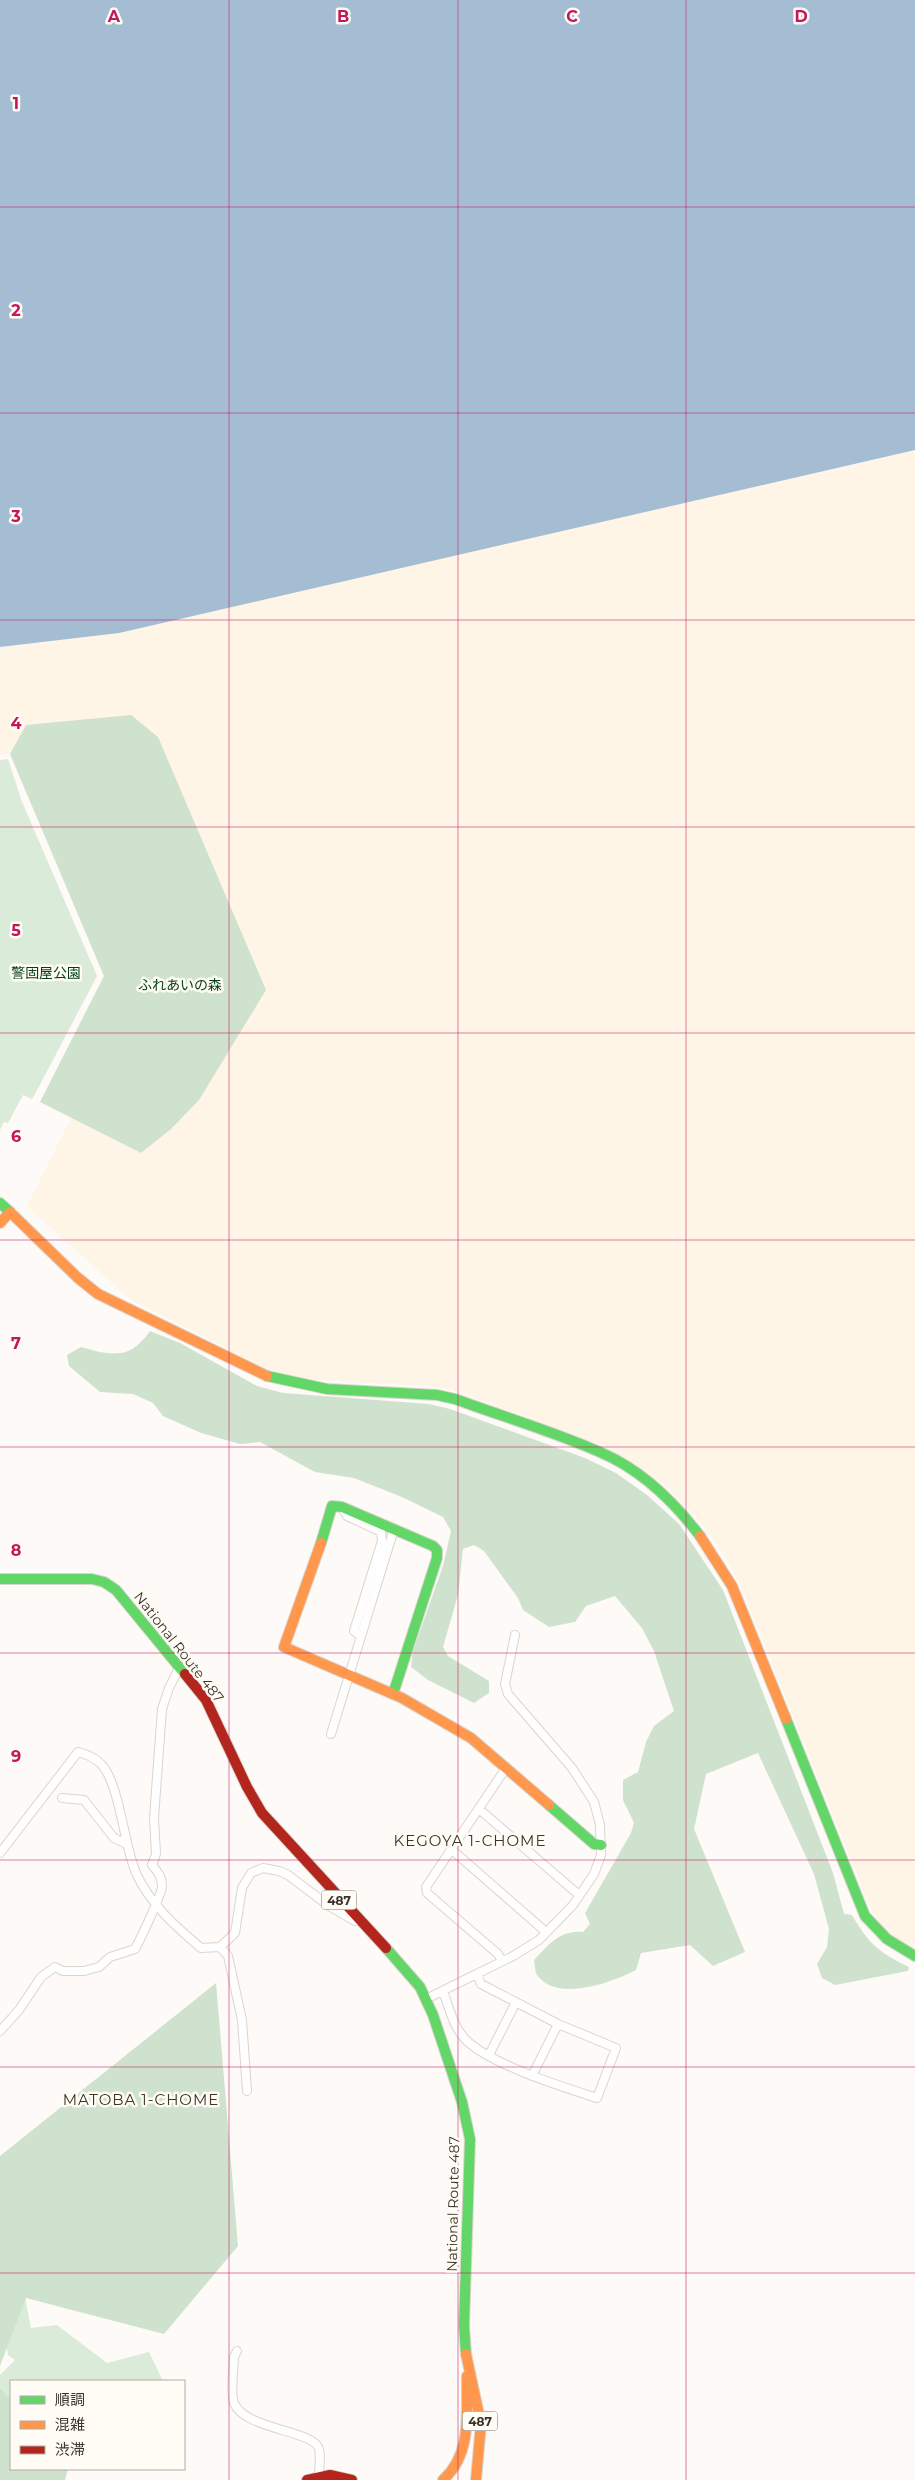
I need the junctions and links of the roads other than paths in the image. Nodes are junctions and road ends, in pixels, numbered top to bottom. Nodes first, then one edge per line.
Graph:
1 (0, 1203) edge
2 (10, 1212) junction
3 (0, 1223) edge
4 (342, 1507) junction
5 (394, 1529) junction
6 (0, 1579) edge
7 (515, 1635) dead end
8 (360, 1636) junction
9 (180, 1666) junction
10 (348, 1674) junction
11 (393, 1694) junction
12 (331, 1734) dead end
13 (506, 1768) junction
14 (62, 1798) dead end
15 (478, 1809) junction
16 (127, 1844) junction
17 (601, 1844) junction
18 (452, 1849) junction
19 (0, 1853) edge
20 (579, 1895) junction
21 (155, 1904) junction
22 (363, 1926) junction
23 (546, 1932) junction
24 (220, 1947) junction
25 (915, 1956) edge
26 (502, 1961) junction
27 (476, 1974) junction
28 (443, 1990) junction
29 (426, 1999) junction
30 (516, 2002) junction
31 (558, 2024) junction
32 (0, 2031) edge
33 (489, 2055) junction
34 (532, 2076) junction
35 (247, 2091) dead end
36 (237, 2351) dead end
37 (467, 2362) junction
38 (319, 2476) junction
39 (307, 2480) edge
40 (352, 2480) edge
41 (443, 2480) edge
42 (476, 2480) edge

1 - 2 main road
2 - 3 main road
2 - 25 main road
4 - 5 main road
4 - 8 street
4 - 10 main road
5 - 8 street
5 - 11 main road
6 - 9 main road, National Route 487 / 487
7 - 17 street
8 - 10 street
9 - 21 street
9 - 22 main road, National Route 487 / 487
10 - 11 main road
10 - 12 street
11 - 13 main road
13 - 15 street
13 - 17 main road
14 - 16 street
15 - 18 street
15 - 20 street
16 - 19 street
16 - 21 street
17 - 20 street
18 - 23 street
18 - 26 street
20 - 23 street
21 - 24 street
21 - 32 street
22 - 24 street
22 - 29 main road, National Route 487 / 487
23 - 26 street
24 - 35 street
26 - 27 street
27 - 28 street
27 - 30 street
28 - 29 street
28 - 33 street
29 - 37 main road, National Route 487 / 487
30 - 31 street
30 - 33 street
31 - 34 street
31 - 34 street
33 - 34 street
36 - 38 street
37 - 41 main road
37 - 42 main road, National Route 487 / 487
38 - 39 main road
38 - 40 main road

